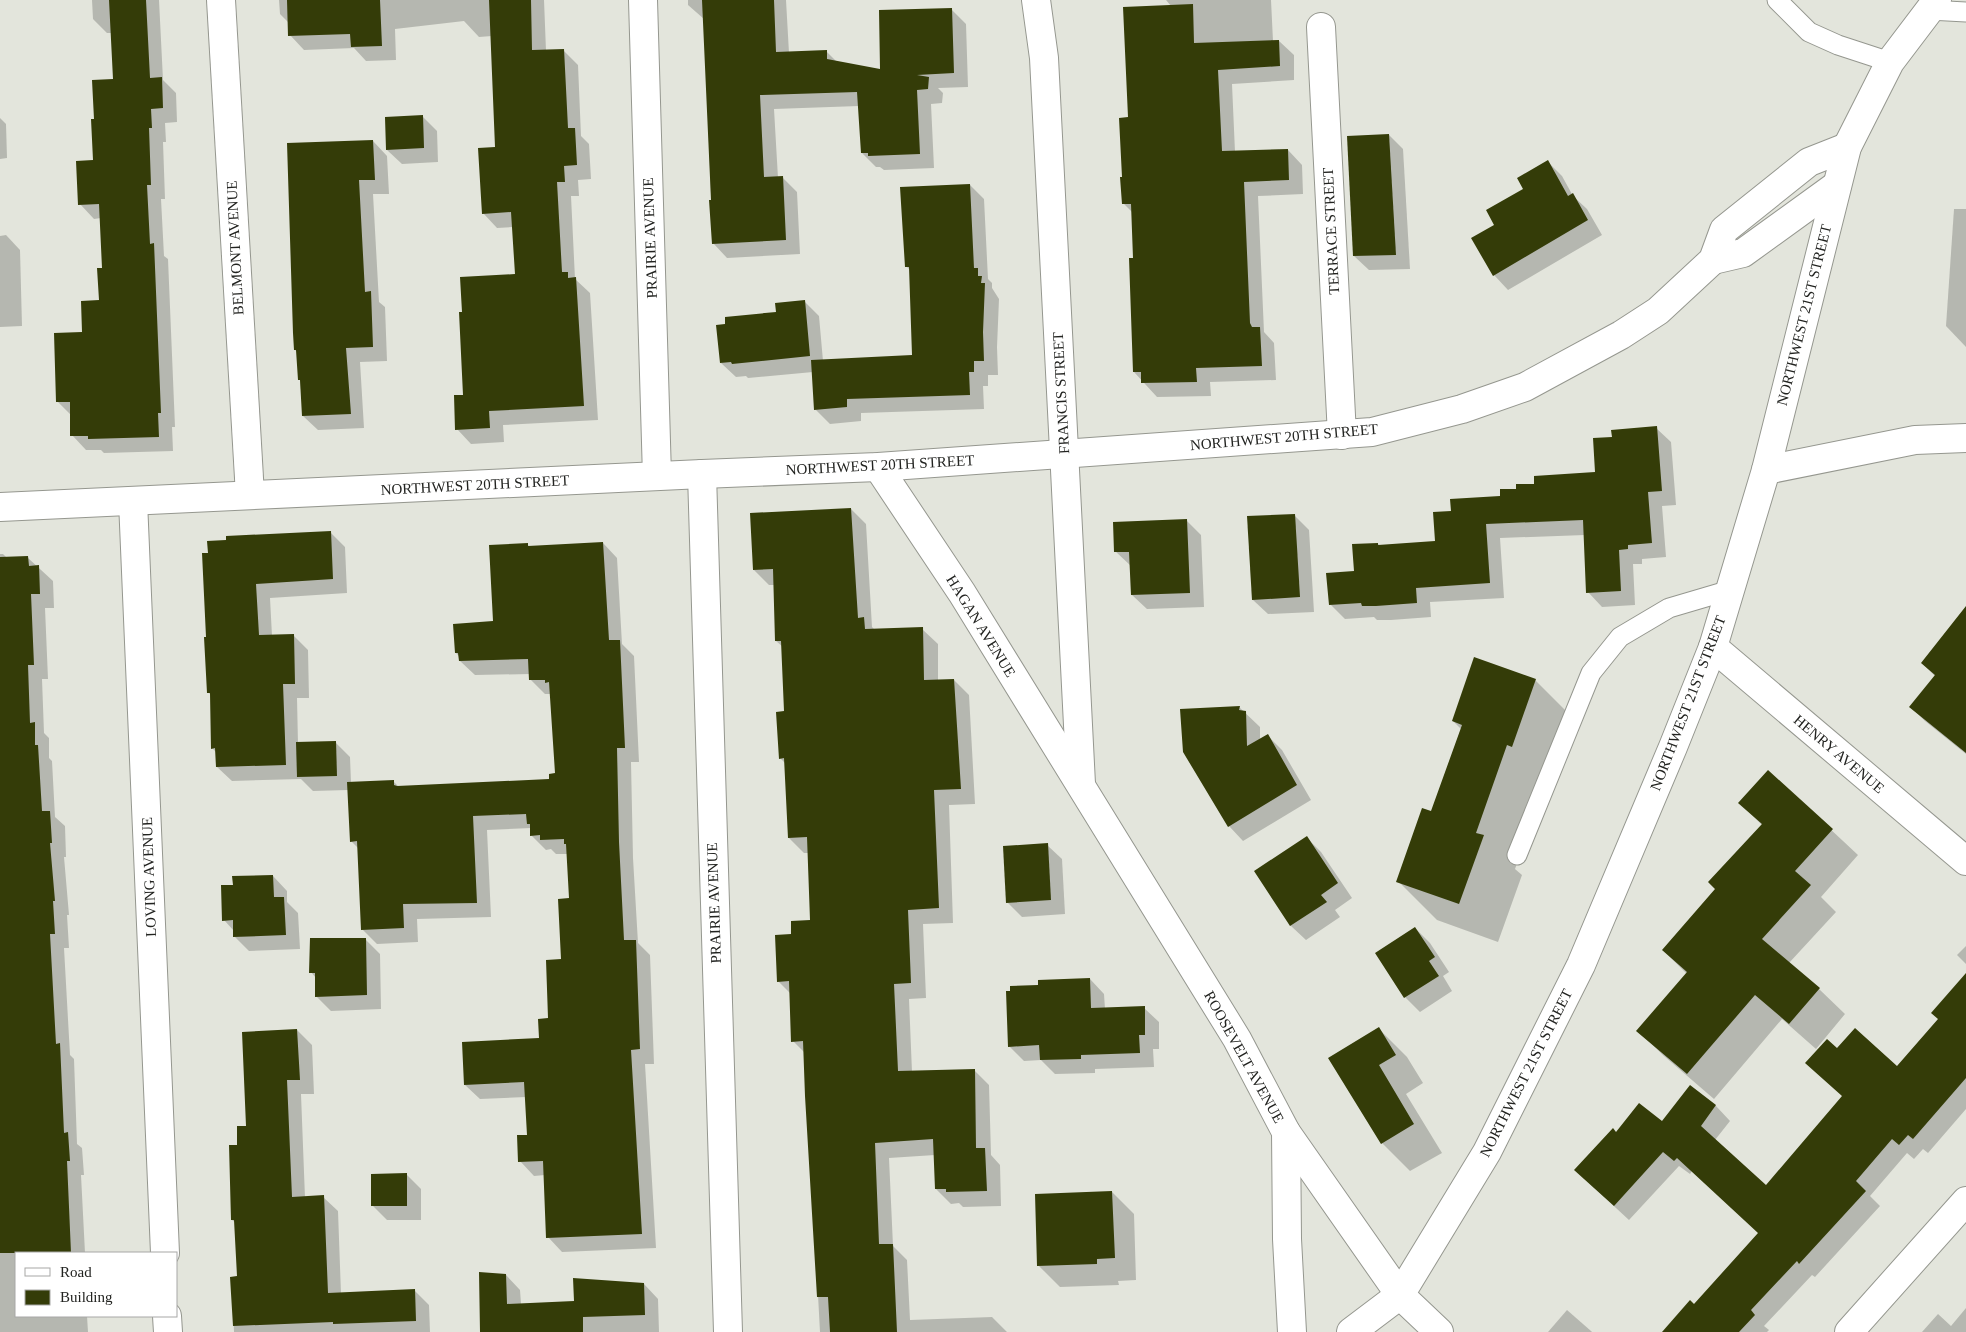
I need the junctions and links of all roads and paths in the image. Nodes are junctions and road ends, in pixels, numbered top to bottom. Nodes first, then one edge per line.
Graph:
1 (221, 0) edge
2 (643, 0) edge
3 (1036, 0) edge
4 (1777, 0) edge
5 (1933, 5) edge
6 (1966, 12) edge
7 (1321, 27) dead end
8 (1890, 62) junction
9 (1847, 147) junction
10 (1837, 186) junction
11 (1712, 260) junction
12 (1342, 435) junction
13 (1966, 438) edge
14 (1064, 454) junction
15 (878, 467) junction
16 (1766, 470) junction
17 (702, 474) junction
18 (657, 476) junction
19 (250, 495) junction
20 (134, 501) junction
21 (0, 507) edge
22 (1730, 590) junction
23 (1713, 647) junction
24 (1081, 787) junction
25 (1517, 855) dead end
26 (1966, 861) edge
27 (1286, 1132) junction
28 (1966, 1201) edge
29 (165, 1252) edge
30 (1400, 1295) junction
31 (167, 1317) edge
32 (168, 1332) edge
33 (728, 1332) edge
34 (1292, 1332) edge
35 (1351, 1332) edge
36 (1439, 1332) edge
37 (1850, 1332) edge

1 - 19 street, BELMONT AVENUE
2 - 18 street, PRAIRIE AVENUE
3 - 14 street, FRANCIS STREET
4 - 8 lane
5 - 6 lane
5 - 8 street, NORTHWEST 21ST STREET
7 - 12 street, TERRACE STREET
8 - 9 street, NORTHWEST 21ST STREET
9 - 10 street, NORTHWEST 21ST STREET
9 - 11 street, NORTHWEST 20TH STREET
10 - 11 street
10 - 16 street, NORTHWEST 21ST STREET
11 - 12 street, NORTHWEST 20TH STREET
12 - 14 street, NORTHWEST 20TH STREET
13 - 16 street
14 - 15 street, NORTHWEST 20TH STREET
14 - 24 street, FRANCIS STREET
15 - 17 street, NORTHWEST 20TH STREET
15 - 24 street, HAGAN AVENUE
16 - 22 street, NORTHWEST 21ST STREET
17 - 18 street, NORTHWEST 20TH STREET
17 - 33 street, PRAIRIE AVENUE
18 - 19 street, NORTHWEST 20TH STREET
19 - 20 street, NORTHWEST 20TH STREET
20 - 21 street, NORTHWEST 20TH STREET
20 - 29 street, LOVING AVENUE
22 - 23 street, NORTHWEST 21ST STREET
22 - 25 lane
23 - 26 street, HENRY AVENUE
23 - 30 street, NORTHWEST 21ST STREET
24 - 27 street, ROOSEVELT AVENUE
27 - 30 street
27 - 34 street, ROOSEVELT AVENUE
28 - 37 street
30 - 35 street, NORTHWEST 21ST STREET
30 - 36 street
31 - 32 street

